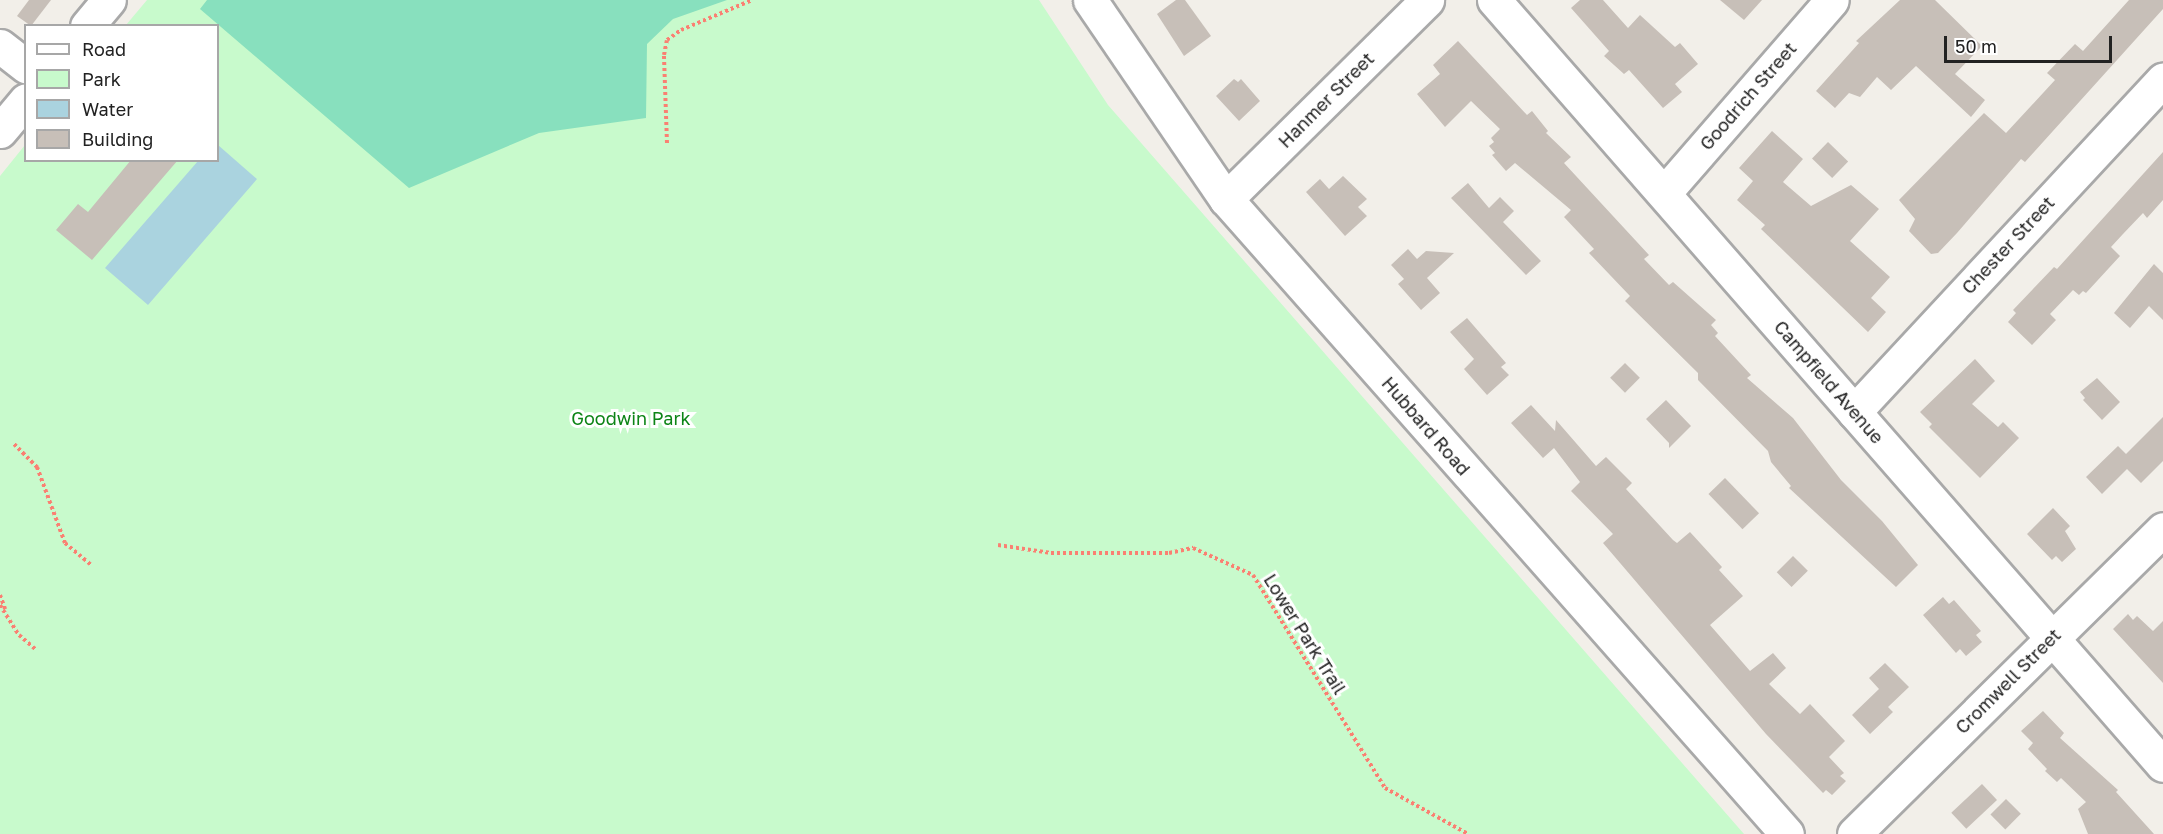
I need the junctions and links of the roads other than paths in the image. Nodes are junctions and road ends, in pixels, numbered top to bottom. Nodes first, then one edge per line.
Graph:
1 (109, 0) edge
2 (1090, 0) edge
3 (1427, 0) edge
4 (1494, 0) edge
5 (1832, 0) edge
6 (89, 24) edge
7 (0, 46) edge
8 (24, 64) edge
9 (2163, 79) edge
10 (24, 102) edge
11 (0, 131) edge
12 (1665, 192) junction
13 (1226, 199) junction
14 (1854, 412) junction
15 (2163, 529) edge
16 (2052, 638) junction
17 (2163, 765) edge
18 (1786, 834) edge
19 (1854, 834) edge

1 - 6 street
2 - 13 street, Hubbard Road
3 - 13 street, Hanmer Street
4 - 12 street, Campfield Avenue
5 - 12 street, Goodrich Street
7 - 8 street
9 - 14 street, Chester Street
10 - 11 street
12 - 14 street, Campfield Avenue
13 - 18 street, Hubbard Road
14 - 16 street, Campfield Avenue
15 - 16 street, Cromwell Street
16 - 17 street, Campfield Avenue
16 - 19 street, Cromwell Street

